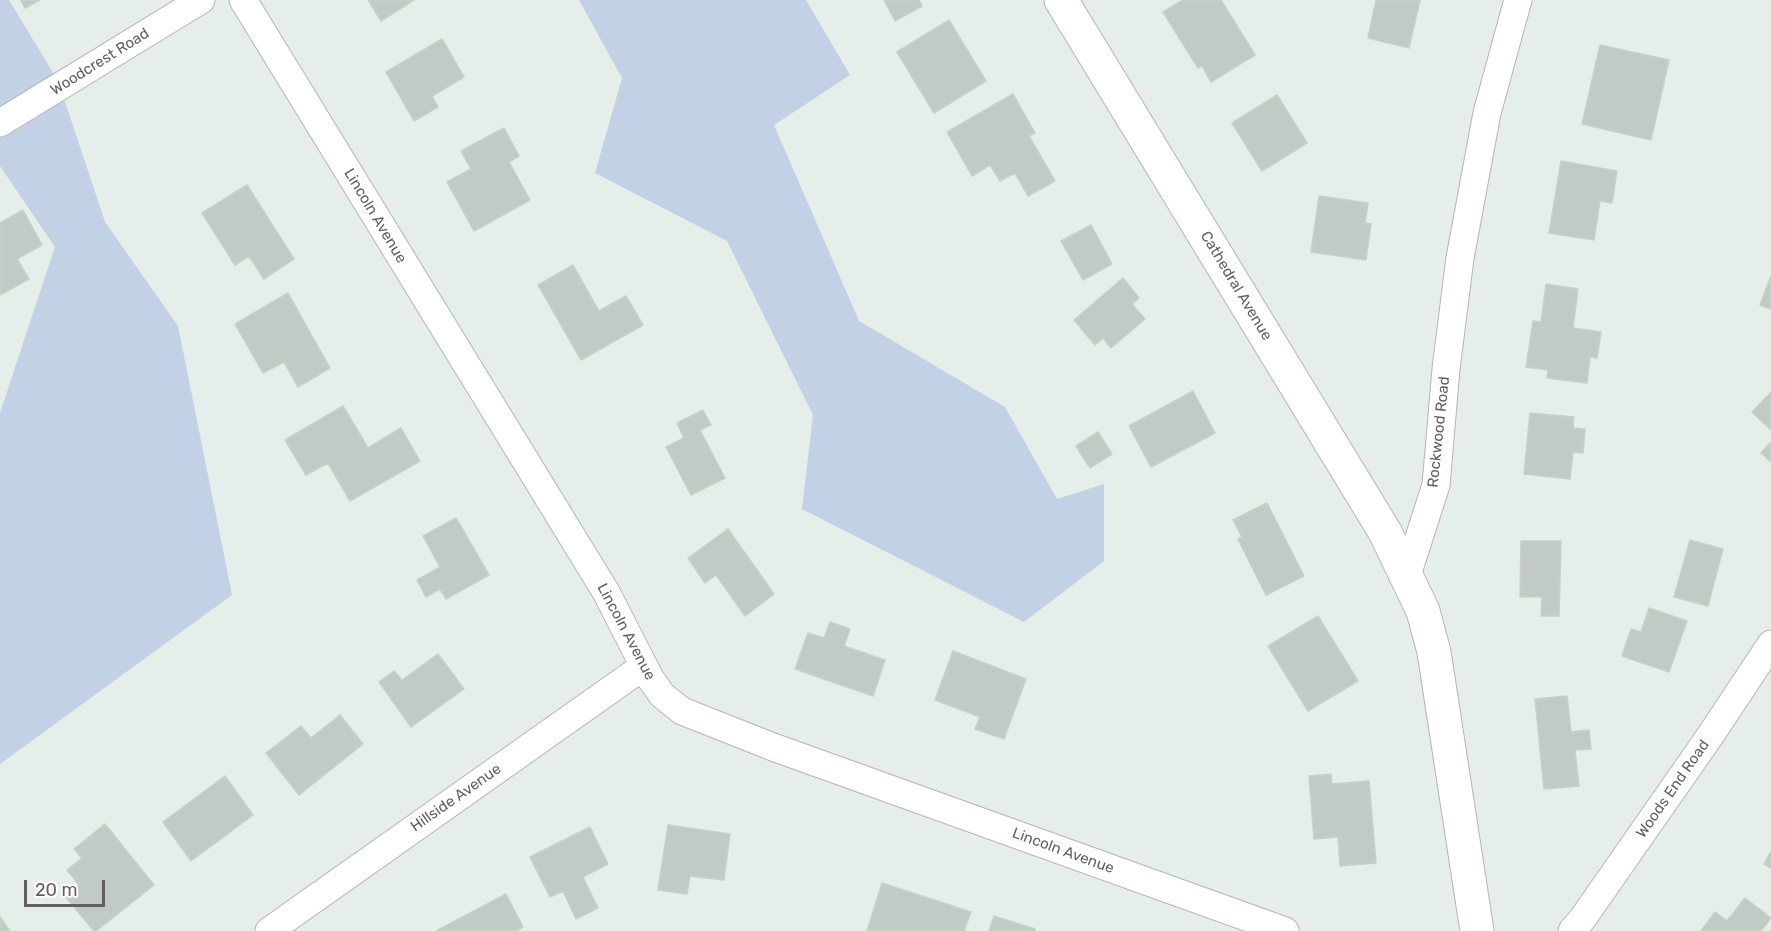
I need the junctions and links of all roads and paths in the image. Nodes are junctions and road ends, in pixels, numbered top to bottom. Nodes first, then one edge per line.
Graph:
1 (201, 0) edge
2 (243, 0) edge
3 (1060, 0) edge
4 (1518, 0) edge
5 (0, 123) edge
6 (1407, 575) junction
7 (1771, 645) edge
8 (644, 666) junction
9 (269, 931) edge
10 (1285, 931) edge
11 (1477, 931) edge
12 (1572, 931) edge

1 - 5 street, Woodcrest Road
2 - 8 street, Lincoln Avenue
3 - 6 street, Cathedral Avenue
4 - 6 street, Rockwood Road
6 - 11 street
7 - 12 street, Woods End Road
8 - 9 street, Hillside Avenue
8 - 10 street, Lincoln Avenue

